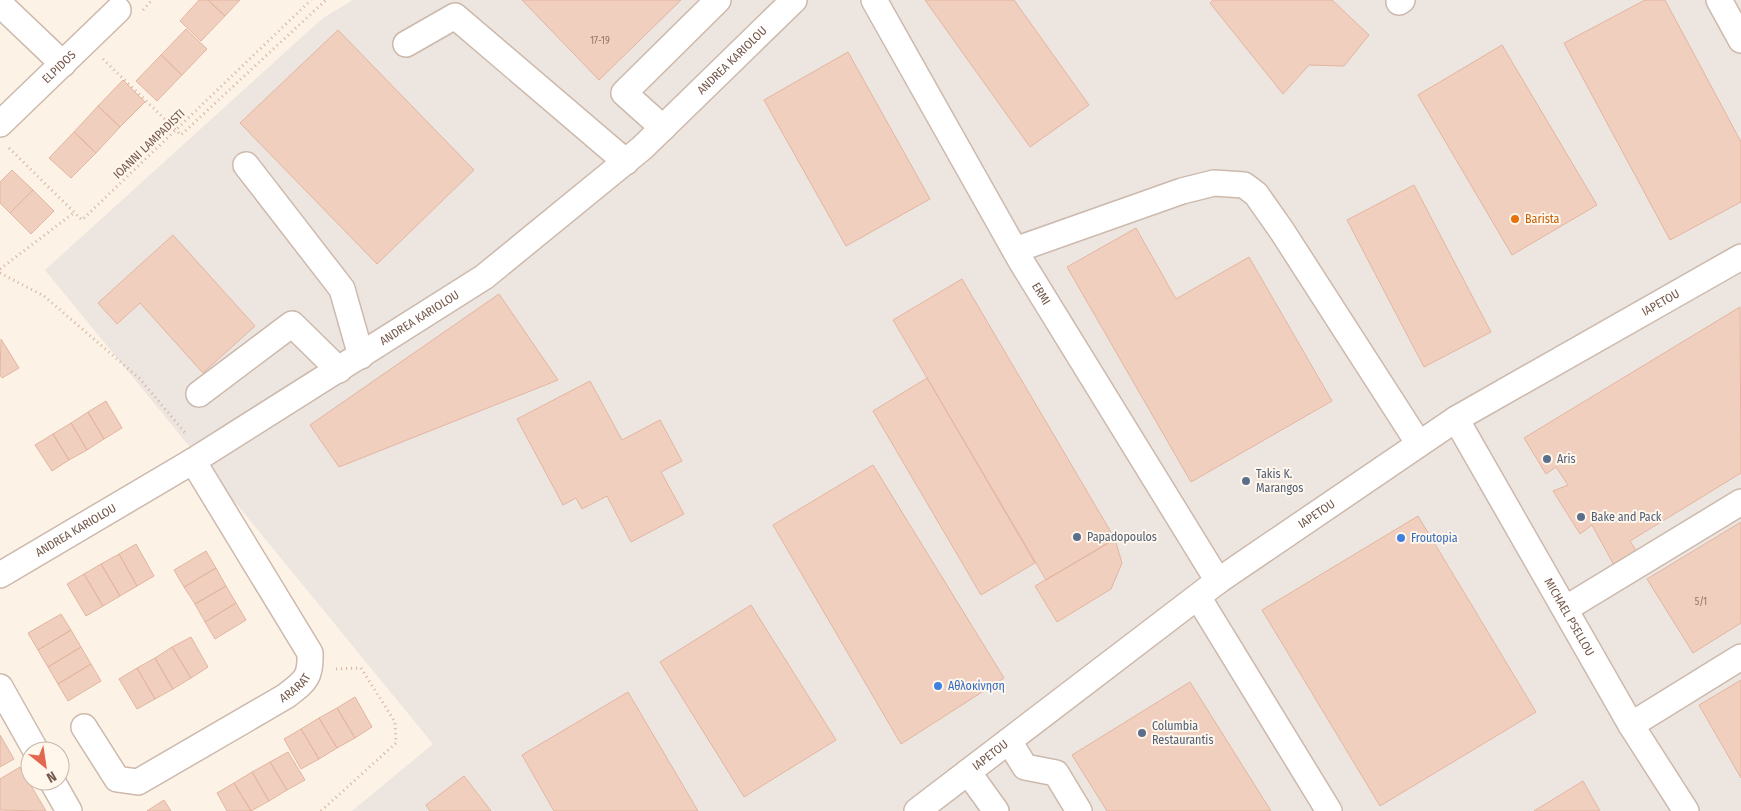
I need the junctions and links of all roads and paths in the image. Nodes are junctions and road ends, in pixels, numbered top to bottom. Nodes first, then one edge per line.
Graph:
1 (311, 0) edge
2 (326, 0) edge
3 (718, 0) edge
4 (794, 0) edge
5 (874, 0) edge
6 (1719, 0) edge
7 (0, 4) edge
8 (118, 10) dead end
9 (1741, 40) edge
10 (86, 42) junction
11 (406, 44) dead end
12 (63, 64) junction
13 (663, 128) junction
14 (176, 129) junction
15 (3, 134) edge
16 (626, 162) junction
17 (246, 165) dead end
18 (75, 212) junction
19 (1015, 250) junction
20 (1741, 257) edge
21 (0, 268) edge
22 (0, 273) edge
23 (361, 356) junction
24 (339, 370) junction
25 (199, 394) dead end
26 (1456, 419) junction
27 (1419, 444) junction
28 (198, 458) junction
29 (1741, 502) edge
30 (0, 575) edge
31 (1218, 581) junction
32 (1198, 597) junction
33 (1565, 609) junction
34 (1741, 657) edge
35 (311, 670) junction
36 (0, 687) edge
37 (1631, 724) junction
38 (84, 727) dead end
39 (30, 741) edge
40 (1010, 741) junction
41 (968, 772) junction
42 (58, 791) edge
43 (69, 811) edge
44 (321, 811) edge
45 (916, 811) edge
46 (996, 811) edge
47 (1079, 811) edge
48 (1330, 811) edge
49 (1686, 811) edge

1 - 14 path, IOANNI LAMPADISTI
2 - 14 path
3 - 13 street
4 - 13 street, ANDREA KARIOLOU
5 - 19 street, ERMI
6 - 9 street
7 - 12 street
8 - 10 street, ELPIDOS
10 - 12 street, ELPIDOS
10 - 14 path
11 - 16 street
12 - 15 street, ELPIDOS
13 - 16 street, ANDREA KARIOLOU
14 - 18 path, IOANNI LAMPADISTI
15 - 18 path
16 - 23 street, ANDREA KARIOLOU
17 - 23 street
18 - 21 path
19 - 27 street
19 - 31 street, ERMI
20 - 26 street, IAPETOU
22 - 28 path
23 - 24 street, ANDREA KARIOLOU
24 - 25 street
24 - 28 street, ANDREA KARIOLOU
26 - 27 street, IAPETOU
26 - 33 street, MICHAEL PSELLOU
27 - 31 street, IAPETOU
28 - 30 street, ANDREA KARIOLOU
28 - 35 street, ARARAT
29 - 33 street
31 - 32 street, IAPETOU
32 - 40 street, IAPETOU
32 - 48 street
33 - 37 street, MICHAEL PSELLOU
34 - 37 street
35 - 38 street, ARARAT
35 - 44 path
36 - 39 street
37 - 49 street, MICHAEL PSELLOU
40 - 41 street, IAPETOU
40 - 47 street
41 - 45 street, IAPETOU
41 - 46 street
42 - 43 street

